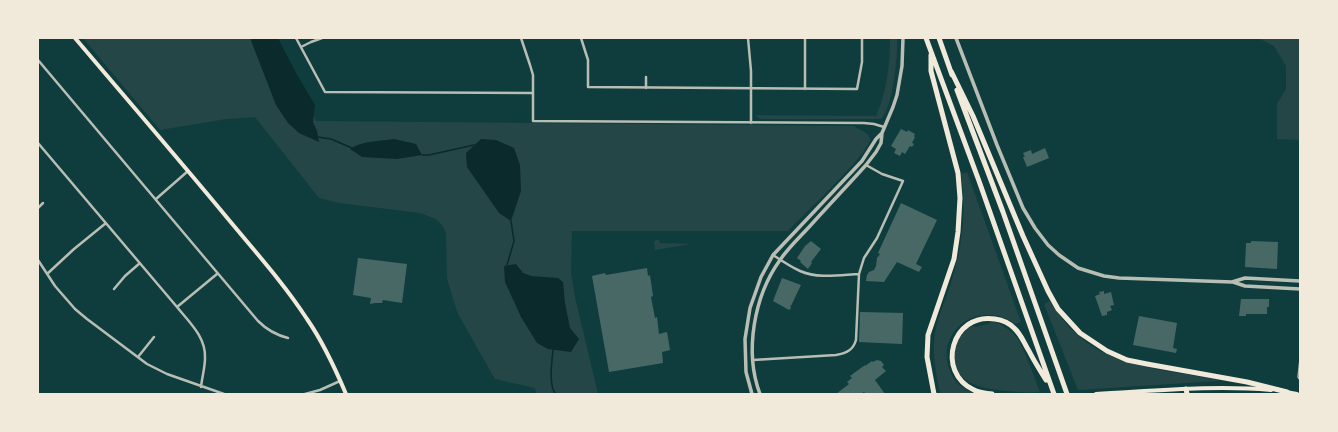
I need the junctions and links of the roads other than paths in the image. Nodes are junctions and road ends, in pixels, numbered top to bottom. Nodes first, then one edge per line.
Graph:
1 (75, 38) edge
2 (296, 38) edge
3 (322, 38) edge
4 (521, 38) edge
5 (582, 38) edge
6 (748, 38) edge
7 (805, 38) edge
8 (862, 38) edge
9 (903, 38) edge
10 (926, 38) edge
11 (939, 38) edge
12 (956, 38) edge
13 (301, 47) junction
14 (930, 50) junction
15 (38, 60) edge
16 (951, 71) junction
17 (646, 77) dead end
18 (646, 88) junction
19 (751, 88) junction
20 (805, 89) junction
21 (533, 93) junction
22 (751, 122) junction
23 (885, 128) junction
24 (882, 133) junction
25 (38, 143) edge
26 (866, 165) junction
27 (188, 171) junction
28 (156, 199) junction
29 (43, 203) dead end
30 (38, 208) edge
31 (106, 223) junction
32 (773, 255) junction
33 (780, 259) junction
34 (38, 260) edge
35 (140, 263) junction
36 (47, 274) junction
37 (217, 274) junction
38 (858, 274) junction
39 (1300, 281) edge
40 (1232, 282) junction
41 (114, 289) dead end
42 (1300, 289) edge
43 (177, 306) junction
44 (154, 337) dead end
45 (288, 338) dead end
46 (138, 357) junction
47 (753, 360) junction
48 (1300, 360) edge
49 (1300, 380) edge
50 (341, 381) junction
51 (201, 386) junction
52 (1187, 391) edge
53 (1053, 392) edge
54 (1288, 392) junction
55 (224, 394) edge
56 (305, 394) edge
57 (346, 394) edge
58 (752, 394) edge
59 (760, 394) edge
60 (934, 394) edge
61 (992, 394) edge
62 (1067, 394) edge
63 (1096, 394) edge
64 (1297, 394) edge

1 - 27 main road
2 - 13 street
3 - 13 street
4 - 21 street
5 - 18 street
6 - 19 street
7 - 20 street
8 - 20 street
9 - 23 street
10 - 14 highway
11 - 16 highway
12 - 40 street
13 - 21 street
14 - 53 highway
14 - 60 highway
15 - 28 street
16 - 54 highway
16 - 62 highway
17 - 18 street
18 - 19 street
19 - 20 street
19 - 22 street
21 - 22 street
22 - 23 street
23 - 24 street
24 - 26 street
24 - 32 street
25 - 31 street
26 - 33 street
26 - 38 street
27 - 28 street
27 - 50 main road
28 - 37 street
29 - 30 street
31 - 35 street
31 - 36 street
32 - 33 street
32 - 58 street
33 - 38 street
33 - 47 street
34 - 36 street
35 - 41 street
35 - 43 street
36 - 46 street
37 - 43 street
37 - 45 street
38 - 47 street
39 - 40 street
40 - 42 street
43 - 51 street
44 - 46 street
46 - 51 street
47 - 59 street
48 - 49 lane
50 - 56 street
50 - 57 main road
51 - 55 street
52 - 54 main road
52 - 63 main road
53 - 61 highway
54 - 64 main road

